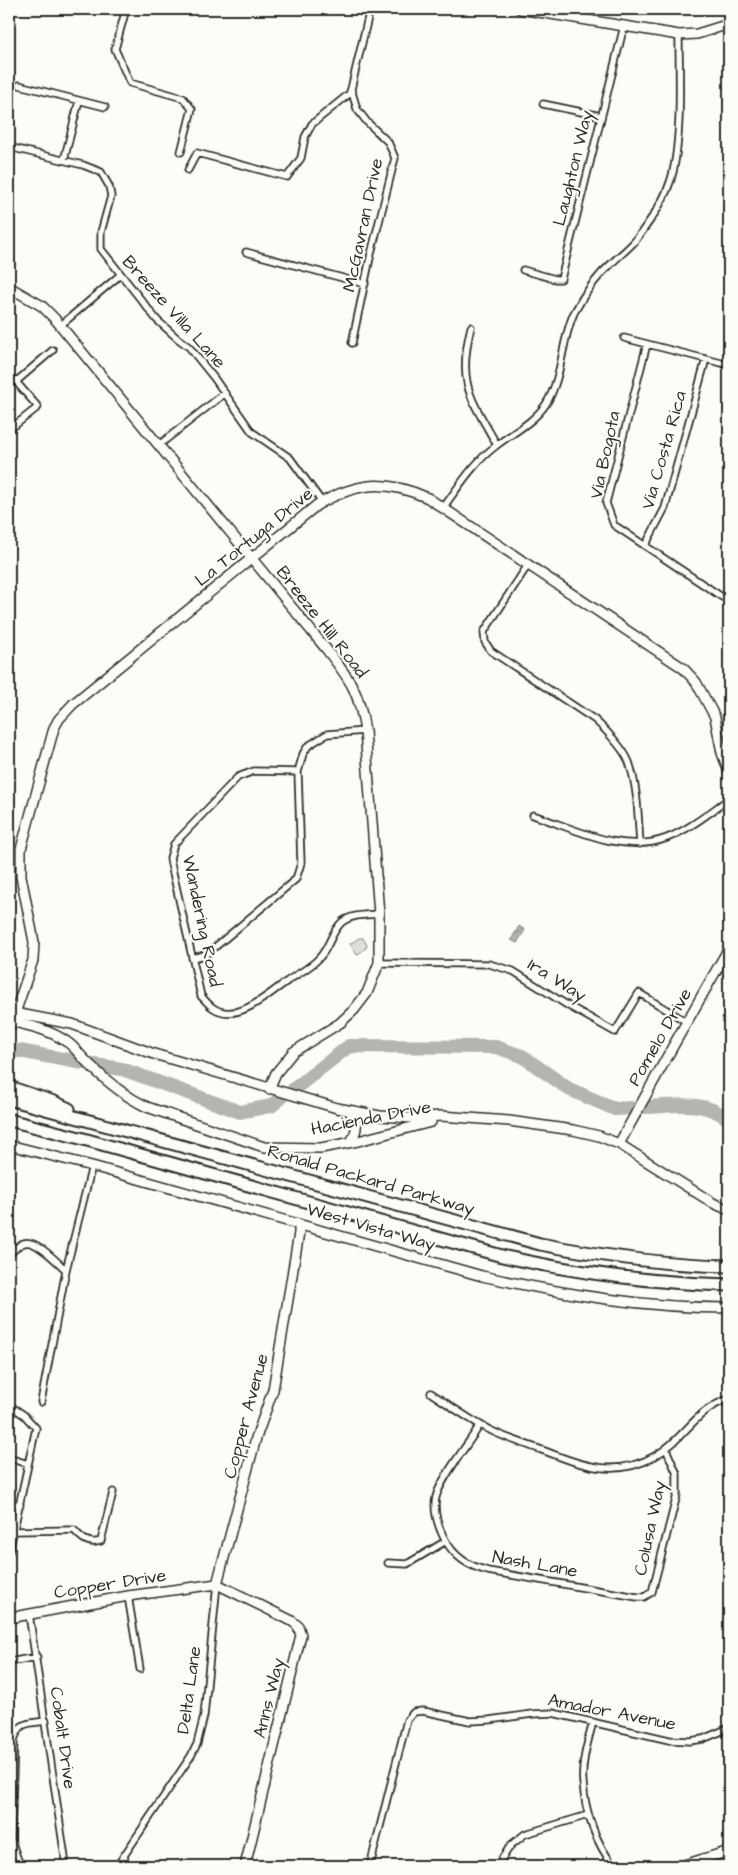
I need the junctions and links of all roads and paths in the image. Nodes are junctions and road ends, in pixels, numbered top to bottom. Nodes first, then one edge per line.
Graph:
1 (126, 9) edge
2 (370, 9) edge
3 (520, 9) edge
4 (729, 24) edge
5 (624, 26) junction
6 (679, 36) junction
7 (19, 85) dead end
8 (351, 89) junction
9 (79, 101) junction
10 (543, 104) dead end
11 (105, 107) dead end
12 (601, 116) junction
13 (9, 148) edge
14 (180, 152) dead end
15 (64, 160) junction
16 (188, 170) dead end
17 (246, 252) dead end
18 (523, 270) dead end
19 (120, 275) junction
20 (365, 284) junction
21 (9, 286) edge
22 (61, 325) junction
23 (471, 327) dead end
24 (624, 338) dead end
25 (352, 343) dead end
26 (647, 344) junction
27 (53, 350) dead end
28 (706, 359) junction
29 (729, 366) edge
30 (9, 379) edge
31 (18, 380) junction
32 (224, 393) junction
33 (9, 430) edge
34 (159, 445) junction
35 (497, 445) junction
36 (322, 502) junction
37 (443, 508) junction
38 (645, 546) junction
39 (251, 559) junction
40 (528, 565) junction
41 (729, 599) edge
42 (365, 731) junction
43 (298, 772) junction
44 (729, 772) edge
45 (729, 799) edge
46 (533, 815) dead end
47 (640, 844) junction
48 (379, 914) junction
49 (729, 948) edge
50 (192, 958) junction
51 (379, 963) junction
52 (11, 1017) edge
53 (687, 1022) junction
54 (9, 1087) edge
55 (269, 1088) junction
56 (9, 1099) edge
57 (348, 1110) junction
58 (474, 1118) junction
59 (9, 1120) edge
60 (95, 1122) junction
61 (9, 1126) edge
62 (62, 1133) junction
63 (351, 1142) junction
64 (619, 1144) junction
65 (9, 1145) edge
66 (92, 1166) junction
67 (729, 1210) edge
68 (299, 1224) junction
69 (9, 1255) edge
70 (729, 1266) edge
71 (66, 1270) junction
72 (729, 1285) edge
73 (729, 1308) edge
74 (431, 1393) dead end
75 (729, 1399) edge
76 (41, 1402) dead end
77 (9, 1405) edge
78 (480, 1425) junction
79 (666, 1449) junction
80 (9, 1458) edge
81 (28, 1464) junction
82 (113, 1492) dead end
83 (9, 1503) edge
84 (20, 1505) junction
85 (14, 1531) junction
86 (446, 1541) junction
87 (9, 1552) edge
88 (388, 1563) dead end
89 (217, 1584) junction
90 (128, 1596) junction
91 (629, 1596) joint
92 (29, 1614) junction
93 (9, 1618) edge
94 (36, 1657) junction
95 (9, 1662) edge
96 (140, 1670) dead end
97 (46, 1721) junction
98 (593, 1722) junction
99 (729, 1728) edge
100 (588, 1815) junction
101 (10, 1840) edge
102 (729, 1851) edge
103 (124, 1856) junction
104 (20, 1866) edge
105 (64, 1866) edge
106 (117, 1866) edge
107 (127, 1866) edge
108 (245, 1866) edge
109 (370, 1866) edge
110 (497, 1866) edge
111 (614, 1866) edge
112 (681, 1866) edge

1 - 14 street
2 - 8 street
3 - 5 street
4 - 6 street
5 - 6 street
5 - 12 street, Laughton Way
6 - 35 street
7 - 9 street
8 - 16 street
8 - 20 street, McGavran Drive
9 - 11 street
9 - 15 street
10 - 12 street
12 - 18 street, Laughton Way
13 - 15 street, Breeze Villa Lane
15 - 19 street, Breeze Villa Lane
17 - 20 street
19 - 22 street
19 - 32 street, Breeze Villa Lane
20 - 25 street, McGavran Drive
21 - 22 street, Breeze Hill Road
22 - 34 street, Breeze Hill Road
23 - 35 street
24 - 26 street
26 - 28 street
26 - 38 street, Via Bogota
27 - 31 street
28 - 29 street
28 - 38 street, Via Costa Rica
30 - 31 street
31 - 33 street
32 - 34 street
32 - 36 street, Breeze Villa Lane
34 - 39 street, Breeze Hill Road
35 - 37 street
36 - 37 street, La Tortuga Drive
36 - 39 street, La Tortuga Drive
37 - 40 street, La Tortuga Drive
38 - 41 street, Via Bogota
39 - 42 street, Breeze Hill Road
39 - 52 street, La Tortuga Drive
40 - 44 street, La Tortuga Drive
40 - 47 street
42 - 43 street
42 - 48 street, Breeze Hill Road
43 - 50 street
43 - 50 street, Wandering Road
45 - 47 street
46 - 47 street
48 - 50 street, Wandering Road
48 - 51 street, Breeze Hill Road
49 - 53 street, Pomelo Drive
51 - 53 street, Ira Way
51 - 55 street, Breeze Hill Road
52 - 55 street, Hacienda Drive
52 - 63 street, Hacienda Drive
53 - 64 street, Pomelo Drive
54 - 60 highway
55 - 57 street, Hacienda Drive
56 - 60 highway, Ronald Packard Parkway
57 - 58 street, Hacienda Drive
57 - 63 street
58 - 63 street, Hacienda Drive
58 - 64 street, Hacienda Drive
59 - 62 highway
60 - 70 highway, Ronald Packard Parkway
61 - 62 highway
62 - 72 highway
64 - 67 street, Hacienda Drive
65 - 66 street, West Vista Way
66 - 68 street, West Vista Way
66 - 71 street
68 - 73 street, West Vista Way
68 - 89 street, Copper Avenue
69 - 71 street
71 - 76 street
74 - 78 street
75 - 79 street
77 - 81 street
78 - 79 street
78 - 86 street, Nash Lane
79 - 91 street, Colusa Way
80 - 81 street
81 - 84 street
82 - 85 street
83 - 84 street
84 - 85 street
85 - 87 street
86 - 88 street
86 - 91 street, Nash Lane
89 - 90 street, Copper Drive
89 - 103 street, Delta Lane
89 - 108 street, Anns Way
90 - 92 street, Copper Drive
90 - 96 street
92 - 93 street, Copper Drive
92 - 94 street, Cobalt Drive
94 - 95 street
94 - 97 street, Cobalt Drive
97 - 101 street
97 - 105 street, Cobalt Drive
98 - 99 street, Amador Avenue
98 - 100 street
98 - 109 street, Amador Avenue
100 - 110 street
100 - 111 street
101 - 104 street
102 - 112 street
103 - 106 street, Delta Lane
103 - 107 street

